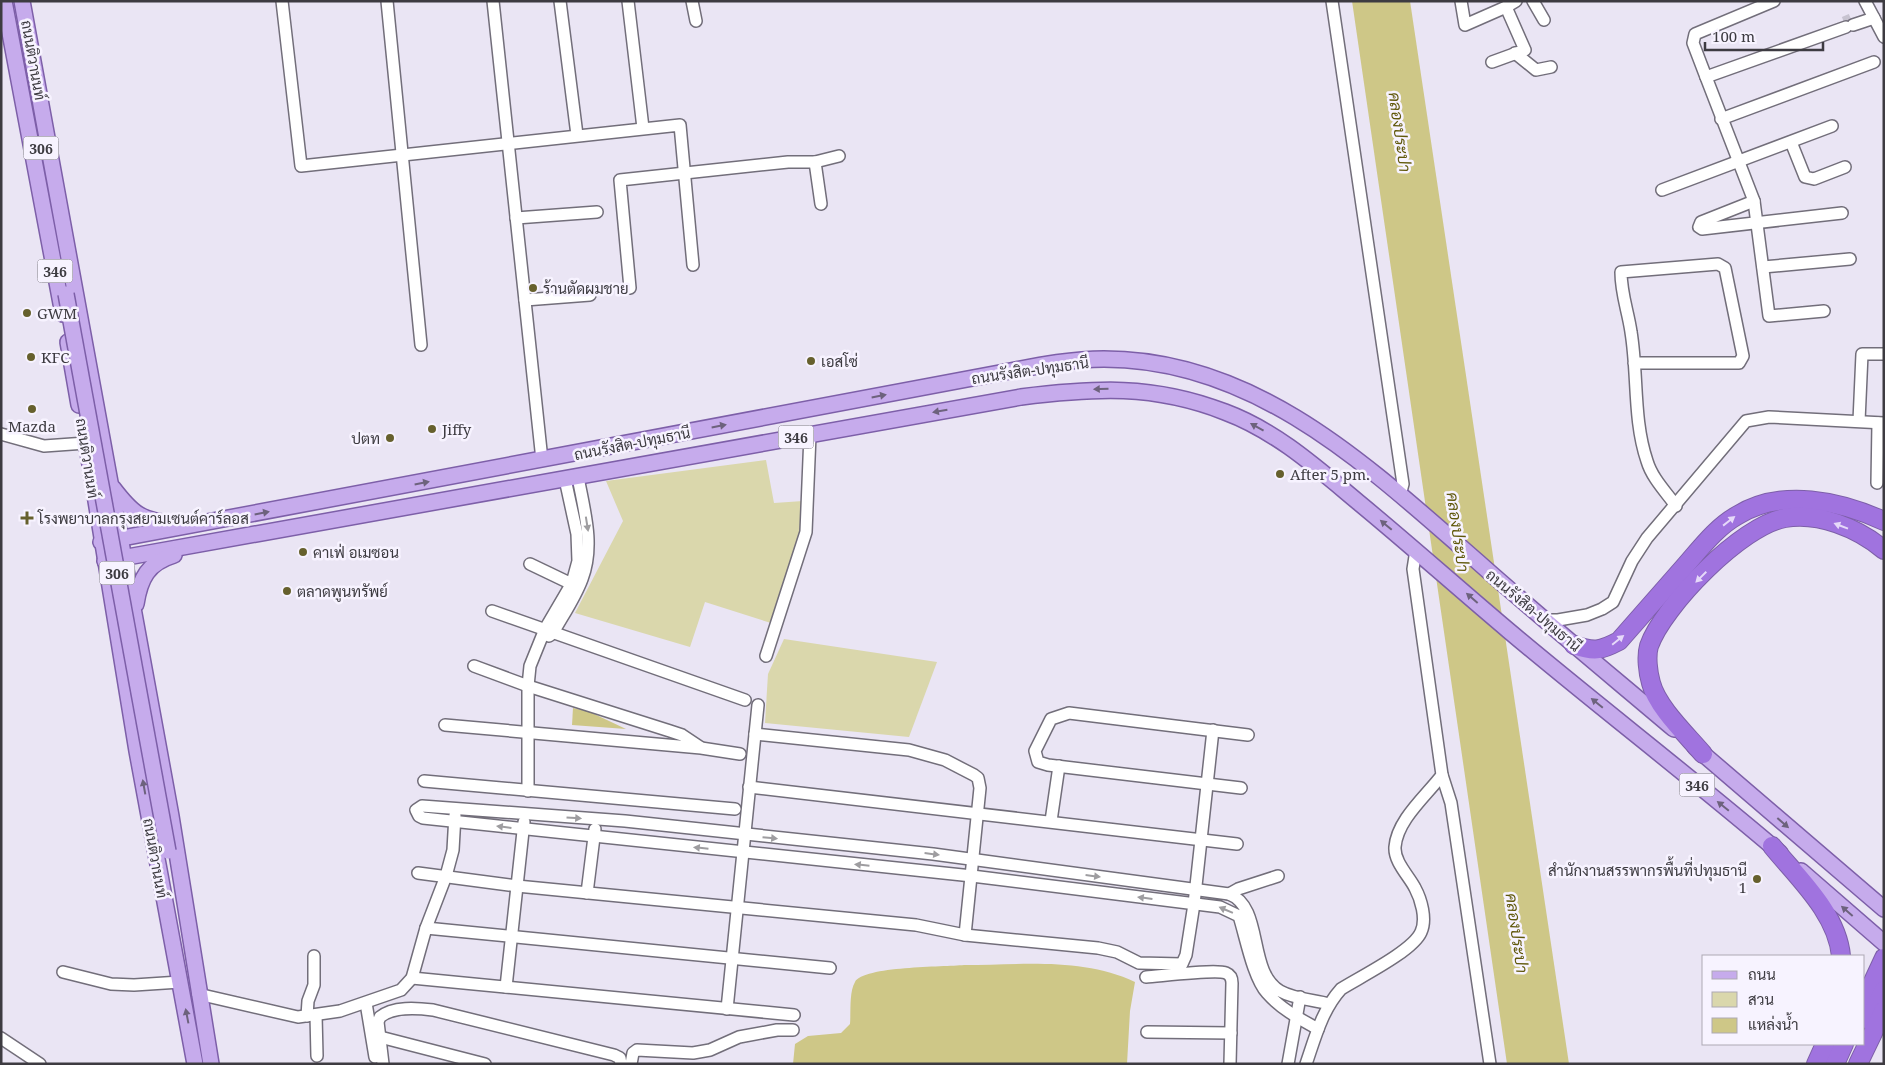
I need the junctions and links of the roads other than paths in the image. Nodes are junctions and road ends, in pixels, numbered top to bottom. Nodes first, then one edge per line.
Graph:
1 (4, 1) edge
2 (16, 1) edge
3 (22, 1) edge
4 (282, 1) edge
5 (388, 1) edge
6 (493, 1) edge
7 (560, 1) edge
8 (628, 1) edge
9 (692, 1) edge
10 (1332, 1) edge
11 (1461, 1) edge
12 (1533, 1) edge
13 (1774, 1) edge
14 (1511, 4) edge
15 (1870, 10) edge
16 (1544, 20) dead end
17 (696, 21) dead end
18 (1884, 37) edge
19 (1515, 54) junction
20 (1492, 62) dead end
21 (1874, 62) dead end
22 (1551, 66) dead end
23 (1706, 77) junction
24 (1721, 119) junction
25 (1832, 126) dead end
26 (643, 128) junction
27 (577, 135) junction
28 (1792, 142) junction
29 (507, 145) junction
30 (401, 156) junction
31 (839, 156) dead end
32 (815, 162) junction
33 (1738, 162) junction
34 (1845, 168) dead end
35 (685, 173) junction
36 (1662, 190) dead end
37 (1754, 201) junction
38 (821, 204) dead end
39 (597, 212) dead end
40 (1842, 213) dead end
41 (516, 218) junction
42 (1758, 221) junction
43 (1850, 259) dead end
44 (693, 265) dead end
45 (1763, 268) junction
46 (630, 288) dead end
47 (590, 295) dead end
48 (525, 300) junction
49 (1824, 310) dead end
50 (421, 345) dead end
51 (1884, 354) edge
52 (1634, 364) junction
53 (1859, 421) junction
54 (1881, 423) edge
55 (101, 430) junction
56 (1, 434) edge
57 (810, 435) junction
58 (639, 441) junction
59 (86, 443) junction
60 (542, 460) junction
61 (643, 465) junction
62 (571, 478) junction
63 (1877, 483) dead end
64 (112, 487) junction
65 (1400, 494) junction
66 (1676, 506) junction
67 (1849, 508) junction
68 (1884, 521) edge
69 (214, 522) junction
70 (1884, 528) edge
71 (121, 538) junction
72 (216, 541) junction
73 (101, 542) junction
74 (1884, 550) edge
75 (1420, 553) junction
76 (124, 558) junction
77 (105, 561) junction
78 (530, 564) dead end
79 (575, 585) junction
80 (492, 611) dead end
81 (134, 612) junction
82 (1545, 620) junction
83 (546, 634) junction
84 (1574, 644) junction
85 (142, 656) junction
86 (766, 656) dead end
87 (122, 660) junction
88 (474, 666) dead end
89 (528, 686) junction
90 (744, 700) dead end
91 (758, 705) dead end
92 (445, 725) dead end
93 (1213, 730) junction
94 (527, 732) junction
95 (755, 734) junction
96 (1248, 735) dead end
97 (700, 748) junction
98 (740, 754) dead end
99 (1703, 754) junction
100 (1059, 766) junction
101 (1442, 775) junction
102 (424, 781) dead end
103 (1207, 782) junction
104 (749, 787) junction
105 (1241, 788) dead end
106 (528, 790) junction
107 (455, 809) junction
108 (735, 809) dead end
109 (978, 813) junction
110 (525, 815) junction
111 (596, 820) junction
112 (455, 821) junction
113 (1051, 821) junction
114 (669, 826) junction
115 (523, 829) junction
116 (744, 835) junction
117 (594, 836) junction
118 (1200, 838) junction
119 (824, 843) junction
120 (667, 844) junction
121 (1237, 844) dead end
122 (1772, 846) junction
123 (742, 852) junction
124 (821, 860) junction
125 (974, 860) junction
126 (418, 873) dead end
127 (446, 876) junction
128 (972, 876) junction
129 (1278, 876) dead end
130 (517, 886) junction
131 (1195, 888) junction
132 (586, 893) junction
133 (1229, 894) junction
134 (1194, 904) junction
135 (738, 908) junction
136 (1884, 909) edge
137 (426, 928) junction
138 (512, 936) junction
139 (965, 936) junction
140 (1884, 942) edge
141 (1841, 955) edge
142 (314, 956) dead end
143 (734, 958) junction
144 (1884, 958) edge
145 (830, 968) dead end
146 (63, 972) dead end
147 (412, 978) junction
148 (1146, 978) dead end
149 (180, 982) junction
150 (506, 987) junction
151 (1884, 990) edge
152 (198, 994) junction
153 (1300, 998) junction
154 (1865, 999) edge
155 (366, 1003) junction
156 (1329, 1004) junction
157 (727, 1009) junction
158 (1884, 1010) edge
159 (794, 1015) dead end
160 (312, 1016) junction
161 (1298, 1018) junction
162 (1318, 1028) junction
163 (793, 1030) dead end
164 (1865, 1030) edge
165 (1147, 1032) dead end
166 (1231, 1033) junction
167 (380, 1037) junction
168 (1, 1038) edge
169 (1825, 1045) edge
170 (1844, 1045) edge
171 (1858, 1045) edge
172 (317, 1056) dead end
173 (40, 1064) edge
174 (196, 1064) edge
175 (211, 1064) edge
176 (376, 1064) edge
177 (382, 1064) edge
178 (485, 1064) edge
179 (621, 1064) edge
180 (631, 1064) edge
181 (1230, 1064) edge
182 (1288, 1064) edge
183 (1306, 1064) edge
184 (1490, 1064) edge
185 (1816, 1064) edge
186 (1835, 1064) edge
187 (1849, 1064) edge
188 (1858, 1064) edge

1 - 59 main road, ถนนติวานนท์ / 346
2 - 152 main road, 306, bridge
3 - 55 main road, ถนนติวานนท์ / 346
4 - 30 street
5 - 30 street
6 - 29 street
7 - 27 street
8 - 26 street
9 - 17 street
10 - 65 street
11 - 14 street
12 - 16 street
13 - 23 street
14 - 19 street
15 - 18 street
15 - 23 street
19 - 20 street
19 - 22 street
21 - 24 street
23 - 24 street
24 - 33 street
25 - 28 street
26 - 27 street
26 - 35 street
27 - 29 street
28 - 33 street
28 - 34 street
29 - 30 street
29 - 41 street
30 - 50 street
31 - 32 street
32 - 35 street
32 - 38 street
33 - 36 street
33 - 37 street
35 - 44 street
35 - 46 street
37 - 42 street
37 - 42 street
39 - 41 street
40 - 42 street
41 - 48 street
42 - 45 street
43 - 45 street
45 - 49 street
47 - 48 street
48 - 60 street
51 - 53 street
52 - 52 street
52 - 66 street
53 - 54 street
53 - 66 street
54 - 63 street
55 - 59 main road
55 - 64 main road, ถนนติวานนท์ / 346
56 - 59 street
57 - 61 main road, ถนนรังสิต-ปทุมธานี / 346
75 -> 57 main road, ถนนรังสิต-ปทุมธานี / 346
57 - 86 street
58 - 60 main road, ถนนรังสิต-ปทุมธานี / 346
58 - 61 main road
58 -> 65 main road, ถนนรังสิต-ปทุมธานี / 346
59 - 73 main road, ถนนติวานนท์ / 346
69 -> 60 main road, ถนนรังสิต-ปทุมธานี / 346
61 - 62 main road, ถนนรังสิต-ปทุมธานี / 346
62 - 72 main road, ถนนรังสิต-ปทุมธานี / 346
62 - 79 street
64 - 69 main road
64 - 71 main road, ถนนติวานนท์ / 346
65 - 82 main road, ถนนรังสิต-ปทุมธานี / 346
66 - 82 street
67 - 68 highway
67 - 70 highway
84 -> 67 highway
69 - 71 main road, ถนนรังสิต-ปทุมธานี / 346
71 - 73 main road, ถนนรังสิต-ปทุมธานี
71 - 76 main road, ถนนติวานนท์ / 346
72 - 76 main road, ถนนรังสิต-ปทุมธานี / 346
72 - 81 main road, 306
73 - 77 main road, ถนนติวานนท์ / 346
74 -> 99 highway
75 - 101 street
122 -> 75 main road, ถนนรังสิต-ปทุมธานี / 346
76 - 77 main road, ถนนรังสิต-ปทุมธานี
76 - 81 main road, ถนนติวานนท์ / 306
77 - 87 main road, ถนนติวานนท์ / 306
78 - 79 street
79 - 83 street
80 - 83 street
81 - 85 main road, ถนนติวานนท์ / 306
82 - 84 main road, ถนนรังสิต-ปทุมธานี / 346
83 - 89 street
83 - 90 street
84 - 99 main road, ถนนรังสิต-ปทุมธานี / 346
85 - 87 main road
85 - 152 main road, ถนนติวานนท์ / 306
149 -> 87 main road, ถนนติวานนท์ / 306
88 - 89 street
89 - 94 street
89 - 97 street
91 - 95 street
92 - 94 street
93 - 96 street
93 - 100 street
93 - 103 street
94 - 97 street
94 - 106 street
95 - 104 street
95 - 109 street
97 - 98 street
99 -> 136 main road, ถนนรังสิต-ปทุมธานี / 346
100 - 103 street
100 - 113 street
101 - 156 street
101 - 184 street
102 - 106 street
103 - 105 street
103 - 118 street
104 - 109 street
104 - 116 street
106 - 108 street
107 - 110 street
107 - 112 street
107 - 112 street
109 - 113 street
109 - 125 street
110 -> 111 street
110 - 115 street
111 - 114 street
111 - 117 street
115 -> 112 street
112 - 127 street
113 - 118 street
114 - 116 street
114 - 120 street
115 - 117 street
115 - 130 street
116 -> 119 street
116 - 123 street
117 - 120 street
117 - 132 street
118 - 121 street
118 - 131 street
119 - 124 street
119 -> 125 street
123 -> 120 street
140 -> 122 main road, ถนนรังสิต-ปทุมธานี / 346
122 - 141 highway
123 - 124 street
123 - 135 street
128 -> 124 street
125 - 128 street
125 -> 131 street
126 - 127 street
127 - 130 street
127 - 137 street
134 -> 128 street
128 - 139 street
129 - 133 street
130 - 132 street
130 - 138 street
131 - 133 street
131 - 134 street
132 - 135 street
133 - 153 street
134 - 139 street
161 -> 134 street
135 - 139 street
135 - 143 street
137 - 138 street
137 - 147 street
138 - 143 street
138 - 150 street
142 - 160 street
143 - 145 street
143 - 157 street
144 - 154 highway
146 - 149 street
147 - 150 street
147 - 155 street
148 - 166 street
174 -> 149 main road, ถนนติวานนท์ / 306
150 - 157 street
151 - 164 highway
152 - 160 street
152 - 175 main road, ถนนติวานนท์ / 306
153 - 156 street
153 - 161 street
155 - 160 street
155 - 176 street
156 - 162 street
157 - 159 street
158 - 188 highway
160 - 172 street
161 - 162 street
161 - 182 street
162 - 183 street
163 - 180 street
165 - 166 street
166 - 181 street
167 - 177 street
167 - 178 street
167 - 179 street
168 - 173 street
169 - 185 highway
170 - 186 highway
171 - 187 highway

